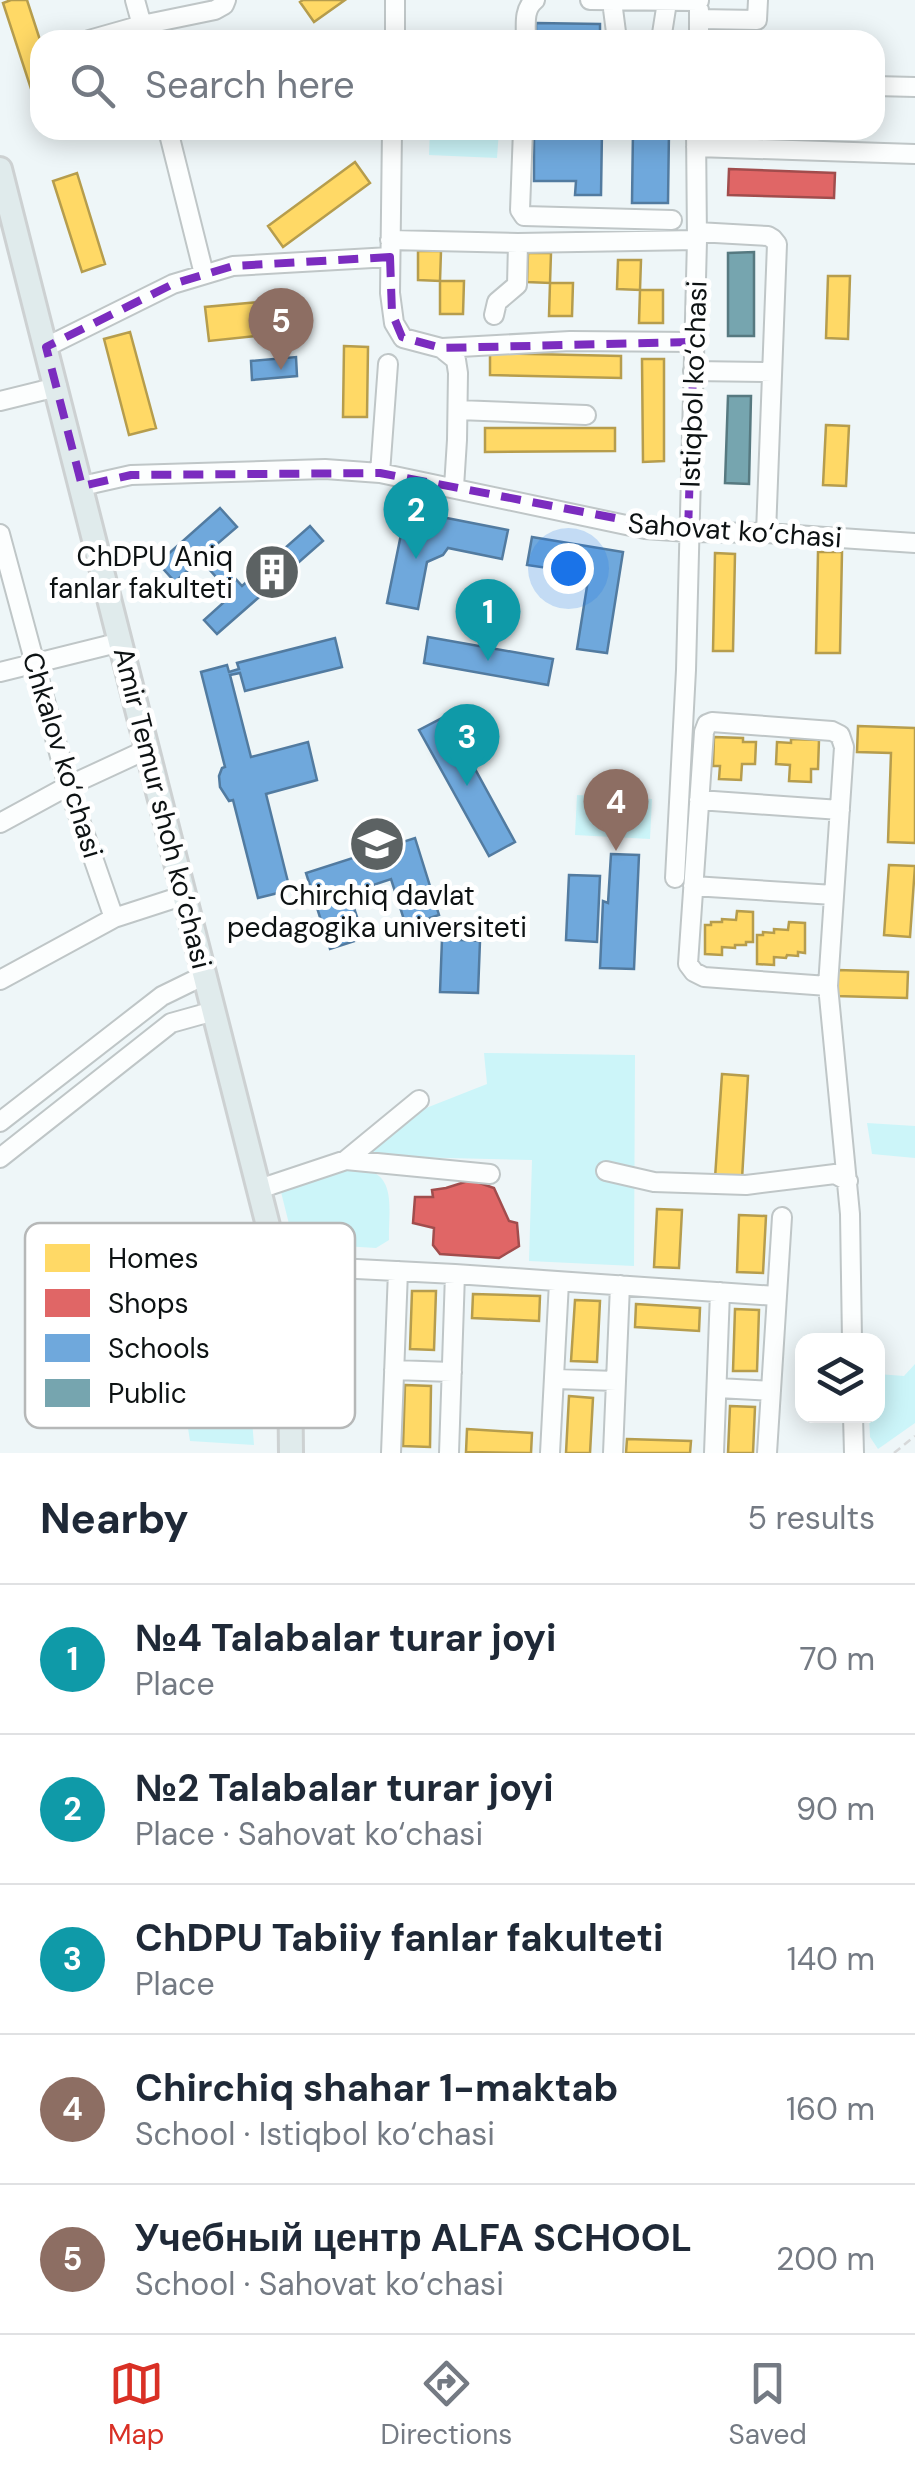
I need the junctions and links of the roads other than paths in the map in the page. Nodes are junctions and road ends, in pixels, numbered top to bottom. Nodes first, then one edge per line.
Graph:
1 (135, 0) edge
2 (226, 0) edge
3 (396, 0) edge
4 (535, 0) edge
5 (590, 0) edge
6 (758, 0) edge
7 (612, 1) edge
8 (668, 2) edge
9 (699, 7) edge
10 (756, 20) junction
11 (143, 30) edge
12 (151, 30) edge
13 (394, 30) edge
14 (526, 30) edge
15 (616, 30) edge
16 (664, 30) edge
17 (756, 30) edge
18 (885, 86) edge
19 (915, 87) edge
20 (170, 140) edge
21 (392, 140) edge
22 (523, 140) edge
23 (696, 140) edge
24 (711, 140) edge
25 (915, 154) edge
26 (0, 171) edge
27 (672, 220) dead end
28 (697, 236) junction
29 (518, 243) junction
30 (390, 248) junction
31 (204, 274) junction
32 (494, 315) dead end
33 (694, 342) junction
34 (46, 347) junction
35 (441, 348) junction
36 (388, 364) dead end
37 (693, 371) junction
38 (772, 372) junction
39 (57, 387) junction
40 (0, 401) edge
41 (458, 410) junction
42 (586, 415) dead end
43 (380, 473) junction
44 (82, 486) junction
45 (454, 487) junction
46 (688, 532) junction
47 (766, 532) junction
48 (0, 534) edge
49 (915, 543) edge
50 (121, 642) junction
51 (33, 663) junction
52 (0, 672) edge
53 (148, 749) junction
54 (68, 786) junction
55 (700, 800) junction
56 (840, 810) junction
57 (0, 822) edge
58 (675, 878) dead end
59 (693, 886) junction
60 (185, 895) junction
61 (834, 895) junction
62 (114, 918) junction
63 (205, 975) junction
64 (0, 980) edge
65 (828, 986) junction
66 (214, 1011) junction
67 (419, 1100) dead end
68 (0, 1122) edge
69 (0, 1158) edge
70 (346, 1160) junction
71 (606, 1171) dead end
72 (490, 1174) dead end
73 (848, 1181) junction
74 (259, 1189) junction
75 (782, 1217) dead end
76 (268, 1223) edge
77 (355, 1269) edge
78 (398, 1271) junction
79 (455, 1274) junction
80 (560, 1282) junction
81 (620, 1285) junction
82 (720, 1292) junction
83 (776, 1296) junction
84 (852, 1333) edge
85 (394, 1370) junction
86 (452, 1372) junction
87 (556, 1379) junction
88 (616, 1381) junction
89 (718, 1388) junction
90 (771, 1391) junction
91 (854, 1423) edge
92 (291, 1428) edge
93 (291, 1453) edge
94 (391, 1453) edge
95 (449, 1453) edge
96 (550, 1453) edge
97 (613, 1453) edge
98 (714, 1453) edge
99 (766, 1453) edge
100 (854, 1453) edge

1 - 11 street
2 - 12 street
3 - 13 street
4 - 14 street
5 - 7 street
6 - 10 street
7 - 8 street
7 - 15 street
8 - 9 street
8 - 16 street
9 - 10 street
10 - 17 street
18 - 19 street
20 - 31 street
21 - 30 street
22 - 27 street
23 - 28 street, Istiqbol ko‘chasi
24 - 25 street
26 - 34 main road, Amir Temur shoh ko‘chasi
28 - 29 street
28 - 33 street, Istiqbol ko‘chasi
28 - 38 street
29 - 30 street
29 - 32 street
30 - 31 street
30 - 35 street
31 - 34 street
33 - 35 street
33 - 37 street, Istiqbol ko‘chasi
34 - 39 main road, Amir Temur shoh ko‘chasi
35 - 41 street
36 - 43 street
37 - 38 street
37 - 46 street, Istiqbol ko‘chasi
38 - 47 street
39 - 40 street
39 - 44 main road, Amir Temur shoh ko‘chasi
41 - 42 street
41 - 45 street
43 - 44 street, Sahovat ko‘chasi
43 - 45 street, Sahovat ko‘chasi
44 - 50 main road, Amir Temur shoh ko‘chasi
45 - 46 street, Sahovat ko‘chasi
46 - 47 street, Sahovat ko‘chasi
46 - 58 street, Istiqbol ko‘chasi
47 - 49 street, Sahovat ko‘chasi
48 - 51 street, Chkalov ko‘chasi
50 - 51 street
50 - 53 main road, Amir Temur shoh ko‘chasi
51 - 52 street
51 - 54 street, Chkalov ko‘chasi
53 - 54 street
53 - 60 main road, Amir Temur shoh ko‘chasi
54 - 57 street
54 - 62 street, Chkalov ko‘chasi
55 - 56 street
55 - 56 street
55 - 59 street
56 - 61 street
59 - 61 street
59 - 65 street
60 - 62 street
60 - 63 main road, Amir Temur shoh ko‘chasi
61 - 65 street
62 - 64 street
63 - 66 main road, Amir Temur shoh ko‘chasi
63 - 68 street
65 - 73 street
66 - 69 street
66 - 74 main road, Amir Temur shoh ko‘chasi
67 - 70 street
70 - 72 street
70 - 74 street
71 - 73 street
73 - 84 street
74 - 76 main road, Amir Temur shoh ko‘chasi
75 - 83 street
77 - 78 street
78 - 79 street
78 - 85 street
79 - 80 street
79 - 86 street
80 - 81 street
80 - 87 street
81 - 82 street
81 - 88 street
82 - 83 street
82 - 89 street
83 - 90 street
85 - 86 street
85 - 94 street
86 - 95 street
87 - 88 street
87 - 96 street
88 - 97 street
89 - 90 street
89 - 98 street
90 - 99 street
91 - 100 street
92 - 93 main road, Amir Temur shoh ko‘chasi

